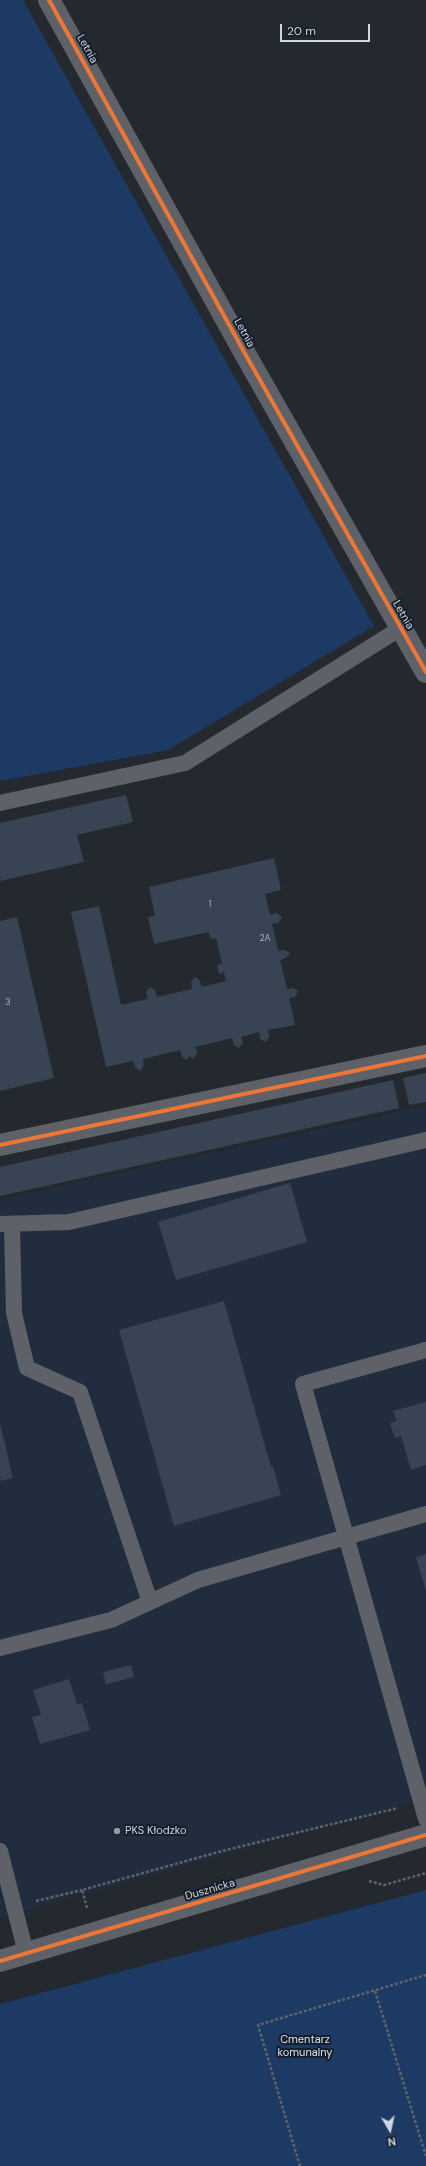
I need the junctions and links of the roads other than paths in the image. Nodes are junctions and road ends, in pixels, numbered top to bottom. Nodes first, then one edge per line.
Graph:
1 (49, 0) edge
2 (401, 628) junction
3 (426, 672) edge
4 (0, 803) edge
5 (426, 1056) edge
6 (426, 1140) edge
7 (0, 1145) edge
8 (6, 1224) edge
9 (426, 1350) edge
10 (426, 1514) edge
11 (346, 1537) junction
12 (150, 1602) junction
13 (0, 1648) edge
14 (426, 1819) edge
15 (426, 1835) edge
16 (0, 1851) edge
17 (26, 1953) junction
18 (0, 1961) edge

1 - 2 street, Letnia
2 - 3 street, Letnia
2 - 4 lane
5 - 7 street
6 - 8 lane
8 - 12 lane
9 - 11 lane
10 - 11 lane
11 - 12 lane
11 - 14 lane
12 - 13 lane
15 - 17 street, Dusznicka
16 - 17 lane
17 - 18 street, Dusznicka

